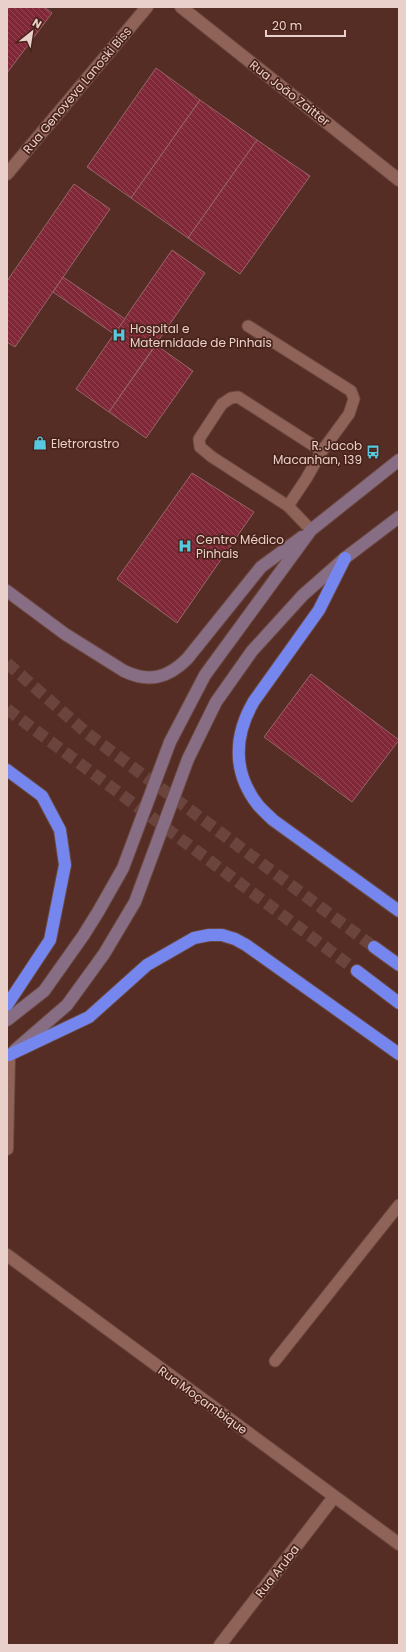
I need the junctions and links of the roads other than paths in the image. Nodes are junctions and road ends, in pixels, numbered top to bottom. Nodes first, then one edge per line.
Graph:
1 (147, 7) edge
2 (181, 7) edge
3 (7, 174) edge
4 (399, 180) edge
5 (248, 326) dead end
6 (322, 451) junction
7 (399, 460) edge
8 (288, 506) junction
9 (399, 517) edge
10 (311, 530) junction
11 (345, 558) junction
12 (7, 591) edge
13 (7, 770) edge
14 (399, 912) edge
15 (374, 947) tunnel mouth
16 (399, 965) edge
17 (357, 971) tunnel mouth
18 (399, 1003) edge
19 (7, 1005) edge
20 (7, 1020) edge
21 (399, 1054) edge
22 (8, 1056) edge
23 (7, 1149) edge
24 (399, 1205) edge
25 (7, 1256) edge
26 (275, 1361) dead end
27 (334, 1497) junction
28 (399, 1544) edge
29 (220, 1645) edge

1 - 3 street, Rua Genoveva Lanoski Biss
2 - 4 street, Rua João Zaitter
5 - 6 lane
6 - 8 lane
6 - 8 lane
7 - 10 main road
8 - 10 lane
9 - 11 main road
10 - 12 main road
10 - 20 main road
11 - 14 highway
11 - 22 main road
13 - 19 highway
15 - 16 highway
17 - 18 highway
21 - 22 highway
22 - 23 street
24 - 26 lane
25 - 27 street, Rua Moçambique
27 - 28 street, Rua Moçambique
27 - 29 street, Rua Aruba

